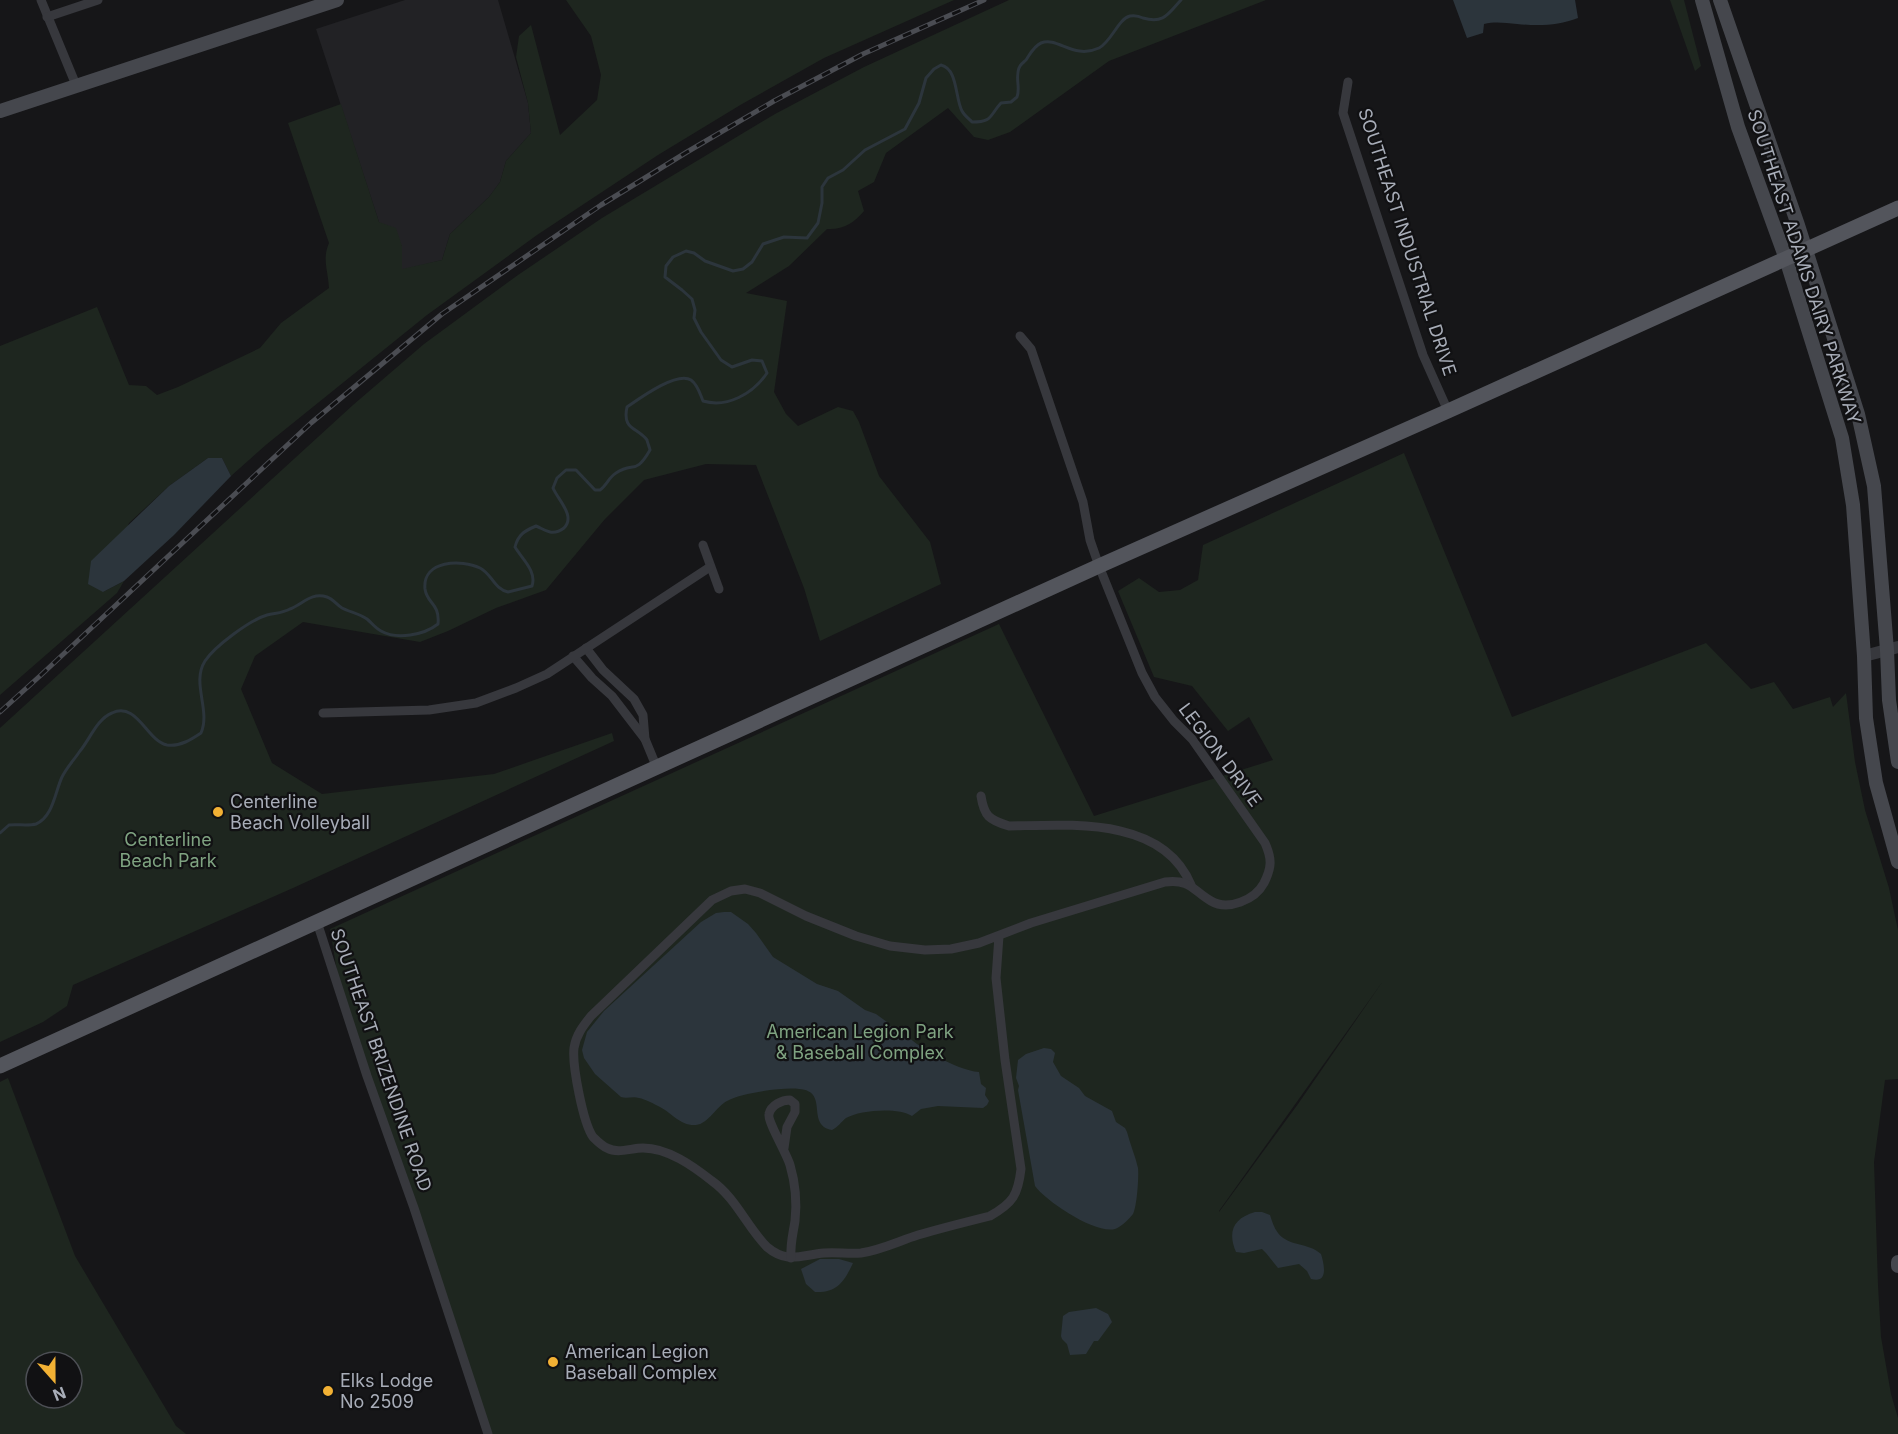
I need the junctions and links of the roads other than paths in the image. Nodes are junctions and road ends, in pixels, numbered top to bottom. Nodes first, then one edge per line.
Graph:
1 (41, 0) edge
2 (98, 0) edge
3 (337, 0) edge
4 (1702, 0) edge
5 (1720, 0) edge
6 (47, 17) junction
7 (1348, 82) dead end
8 (76, 85) junction
9 (0, 111) edge
10 (1898, 208) edge
11 (1805, 250) junction
12 (1786, 259) junction
13 (1020, 336) dead end
14 (1448, 411) junction
15 (704, 545) dead end
16 (1099, 566) junction
17 (710, 567) junction
18 (719, 589) dead end
19 (586, 648) junction
20 (1892, 649) edge
21 (1864, 656) junction
22 (573, 657) junction
23 (323, 713) dead end
24 (645, 739) junction
25 (1898, 762) edge
26 (657, 768) junction
27 (981, 796) dead end
28 (1898, 862) edge
29 (1191, 885) junction
30 (317, 922) junction
31 (999, 936) junction
32 (0, 1066) edge
33 (784, 1148) junction
34 (791, 1258) junction
35 (488, 1434) edge

1 - 6 street
2 - 6 street
3 - 8 main road
4 - 12 main road, SOUTHEAST ADAMS DAIRY PARKWAY
5 - 11 main road, SOUTHEAST ADAMS DAIRY PARKWAY
6 - 8 street
7 - 14 street, SOUTHEAST INDUSTRIAL DRIVE
8 - 9 main road
10 - 11 main road
11 - 12 main road
11 - 20 main road, SOUTHEAST ADAMS DAIRY PARKWAY
12 - 14 main road
12 - 21 main road, SOUTHEAST ADAMS DAIRY PARKWAY
13 - 16 street
14 - 16 main road
15 - 17 street
16 - 26 main road
16 - 29 street, LEGION DRIVE
17 - 18 street
17 - 19 street
19 - 22 street
19 - 24 street
20 - 21 street
20 - 25 main road, SOUTHEAST ADAMS DAIRY PARKWAY
21 - 28 main road, SOUTHEAST ADAMS DAIRY PARKWAY
22 - 23 street
22 - 24 street
24 - 26 street
26 - 30 main road
27 - 29 street
29 - 31 street
30 - 32 main road
30 - 35 street, SOUTHEAST BRIZENDINE ROAD
31 - 34 street
31 - 34 street
33 - 33 street
33 - 34 street

